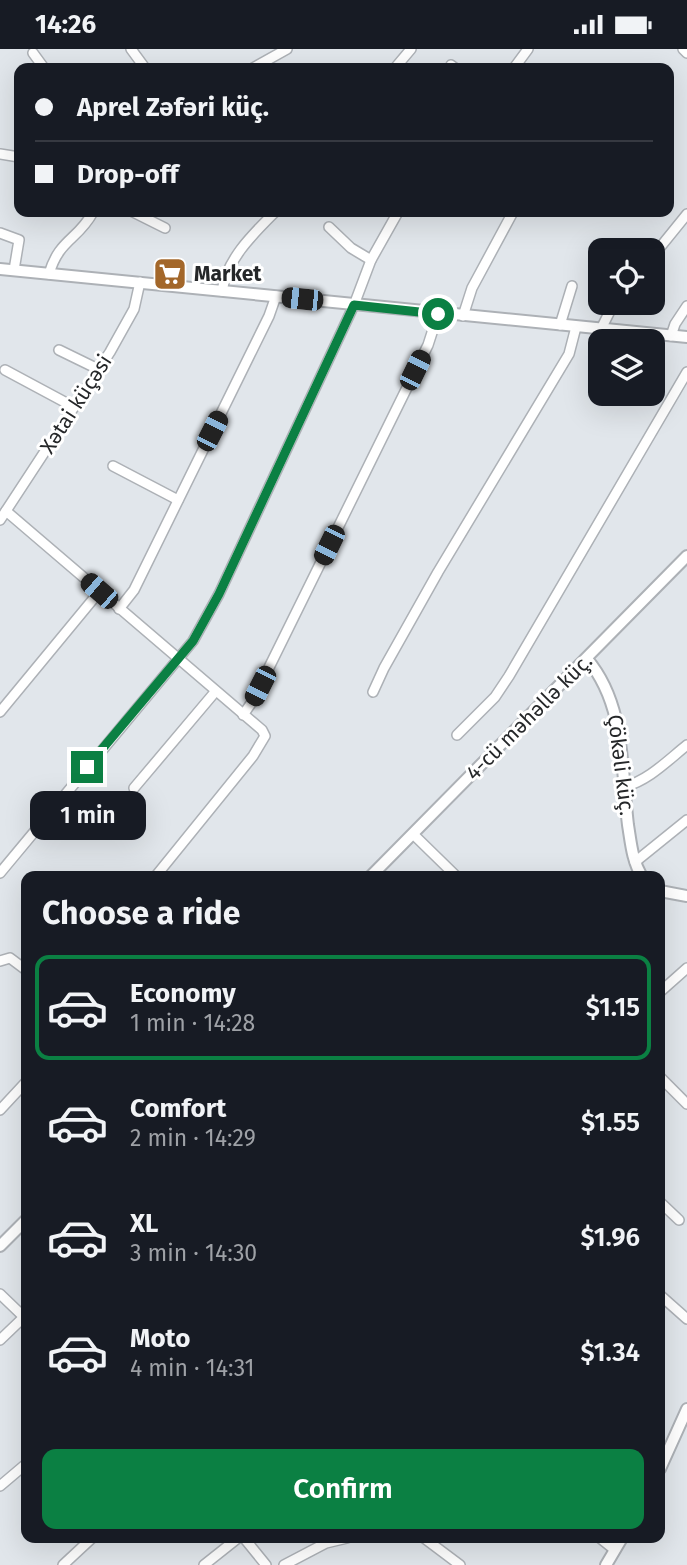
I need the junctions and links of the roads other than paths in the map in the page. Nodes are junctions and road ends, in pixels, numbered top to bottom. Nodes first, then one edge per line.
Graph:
1 (411, 49) edge
2 (683, 49) edge
3 (284, 50) edge
4 (33, 53) dead end
5 (687, 53) edge
6 (40, 63) edge
7 (262, 63) edge
8 (400, 63) edge
9 (687, 214) edge
10 (90, 217) edge
11 (143, 217) edge
12 (270, 217) edge
13 (395, 217) edge
14 (510, 217) edge
15 (329, 227) dead end
16 (165, 228) dead end
17 (0, 233) edge
18 (665, 241) edge
19 (371, 260) junction
20 (0, 269) edge
21 (14, 270) junction
22 (49, 274) junction
23 (140, 282) junction
24 (572, 286) dead end
25 (222, 291) junction
26 (276, 296) junction
27 (354, 305) junction
28 (687, 306) edge
29 (438, 314) junction
30 (608, 315) edge
31 (463, 316) junction
32 (560, 325) junction
33 (576, 327) junction
34 (601, 329) joint
35 (665, 334) edge
36 (671, 335) junction
37 (687, 337) edge
38 (59, 350) dead end
39 (5, 370) dead end
40 (100, 370) junction
41 (687, 372) edge
42 (74, 407) junction
43 (113, 466) dead end
44 (178, 500) junction
45 (6, 511) junction
46 (0, 520) edge
47 (687, 556) edge
48 (99, 591) junction
49 (119, 609) junction
50 (587, 659) junction
51 (177, 660) junction
52 (215, 692) junction
53 (373, 692) dead end
54 (0, 712) edge
55 (243, 715) junction
56 (457, 735) dead end
57 (687, 745) edge
58 (624, 787) junction
59 (134, 788) dead end
60 (687, 820) edge
61 (413, 834) junction
62 (635, 862) junction
63 (160, 871) edge
64 (376, 871) edge
65 (451, 871) edge
66 (639, 871) edge
67 (0, 873) edge
68 (665, 892) edge
69 (687, 896) edge
70 (0, 961) edge
71 (21, 966) edge
72 (687, 968) edge
73 (665, 988) edge
74 (665, 1082) edge
75 (21, 1087) edge
76 (687, 1104) edge
77 (0, 1110) edge
78 (665, 1207) edge
79 (679, 1220) dead end
80 (21, 1225) edge
81 (0, 1246) edge
82 (0, 1294) edge
83 (665, 1299) edge
84 (21, 1314) edge
85 (687, 1319) edge
86 (21, 1322) edge
87 (0, 1340) edge
88 (687, 1409) edge
89 (665, 1446) edge
90 (669, 1449) junction
91 (665, 1458) edge
92 (21, 1468) edge
93 (0, 1486) edge
94 (87, 1543) edge
95 (232, 1543) edge
96 (248, 1543) edge
97 (326, 1543) edge
98 (431, 1543) edge
99 (606, 1543) edge
100 (619, 1543) edge
101 (615, 1550) junction
102 (64, 1565) edge
103 (204, 1565) edge
104 (266, 1565) edge
105 (284, 1565) edge
106 (460, 1565) edge
107 (606, 1565) edge

1 - 8 street
2 - 5 street
3 - 7 street
4 - 6 street
9 - 18 street
10 - 22 street
11 - 16 street
12 - 25 street
13 - 19 street
14 - 31 street
15 - 19 street
17 - 21 street
19 - 27 street
20 - 21 street
21 - 22 street
22 - 23 street
23 - 25 street
23 - 40 street, Xətai küçəsi
24 - 32 street
25 - 26 street
26 - 27 street
26 - 44 street
27 - 29 street
27 - 51 street
28 - 36 street
29 - 31 street
29 - 55 street
30 - 34 street
31 - 32 street
32 - 33 street
33 - 34 street
33 - 53 street
35 - 36 street
36 - 37 street
38 - 40 street
39 - 42 street
40 - 42 street, Xətai küçəsi
41 - 56 street
42 - 45 street, Xətai küçəsi
43 - 44 street
44 - 49 street
45 - 46 street, Xətai küçəsi
45 - 48 street
47 - 50 street, 4-cü məhəllə küç.
48 - 49 street
48 - 54 street
49 - 51 street
50 - 58 street, Çökəli küç.
50 - 61 street, 4-cü məhəllə küç.
51 - 52 street
51 - 67 street
52 - 55 street
52 - 59 street
55 - 63 street
57 - 58 street
58 - 62 street, Çökəli küç.
60 - 62 street
61 - 64 street, 4-cü məhəllə küç.
61 - 65 street
62 - 66 street, Çökəli küç.
68 - 69 street
70 - 71 street
72 - 73 street
74 - 76 street
75 - 77 street
78 - 79 street
80 - 81 street
82 - 84 street
83 - 85 street
86 - 87 street
88 - 90 street
89 - 90 street
90 - 91 street
92 - 93 street
94 - 102 street
95 - 103 street
96 - 104 street
97 - 105 street
98 - 106 street
99 - 101 street
100 - 101 street
101 - 107 street

